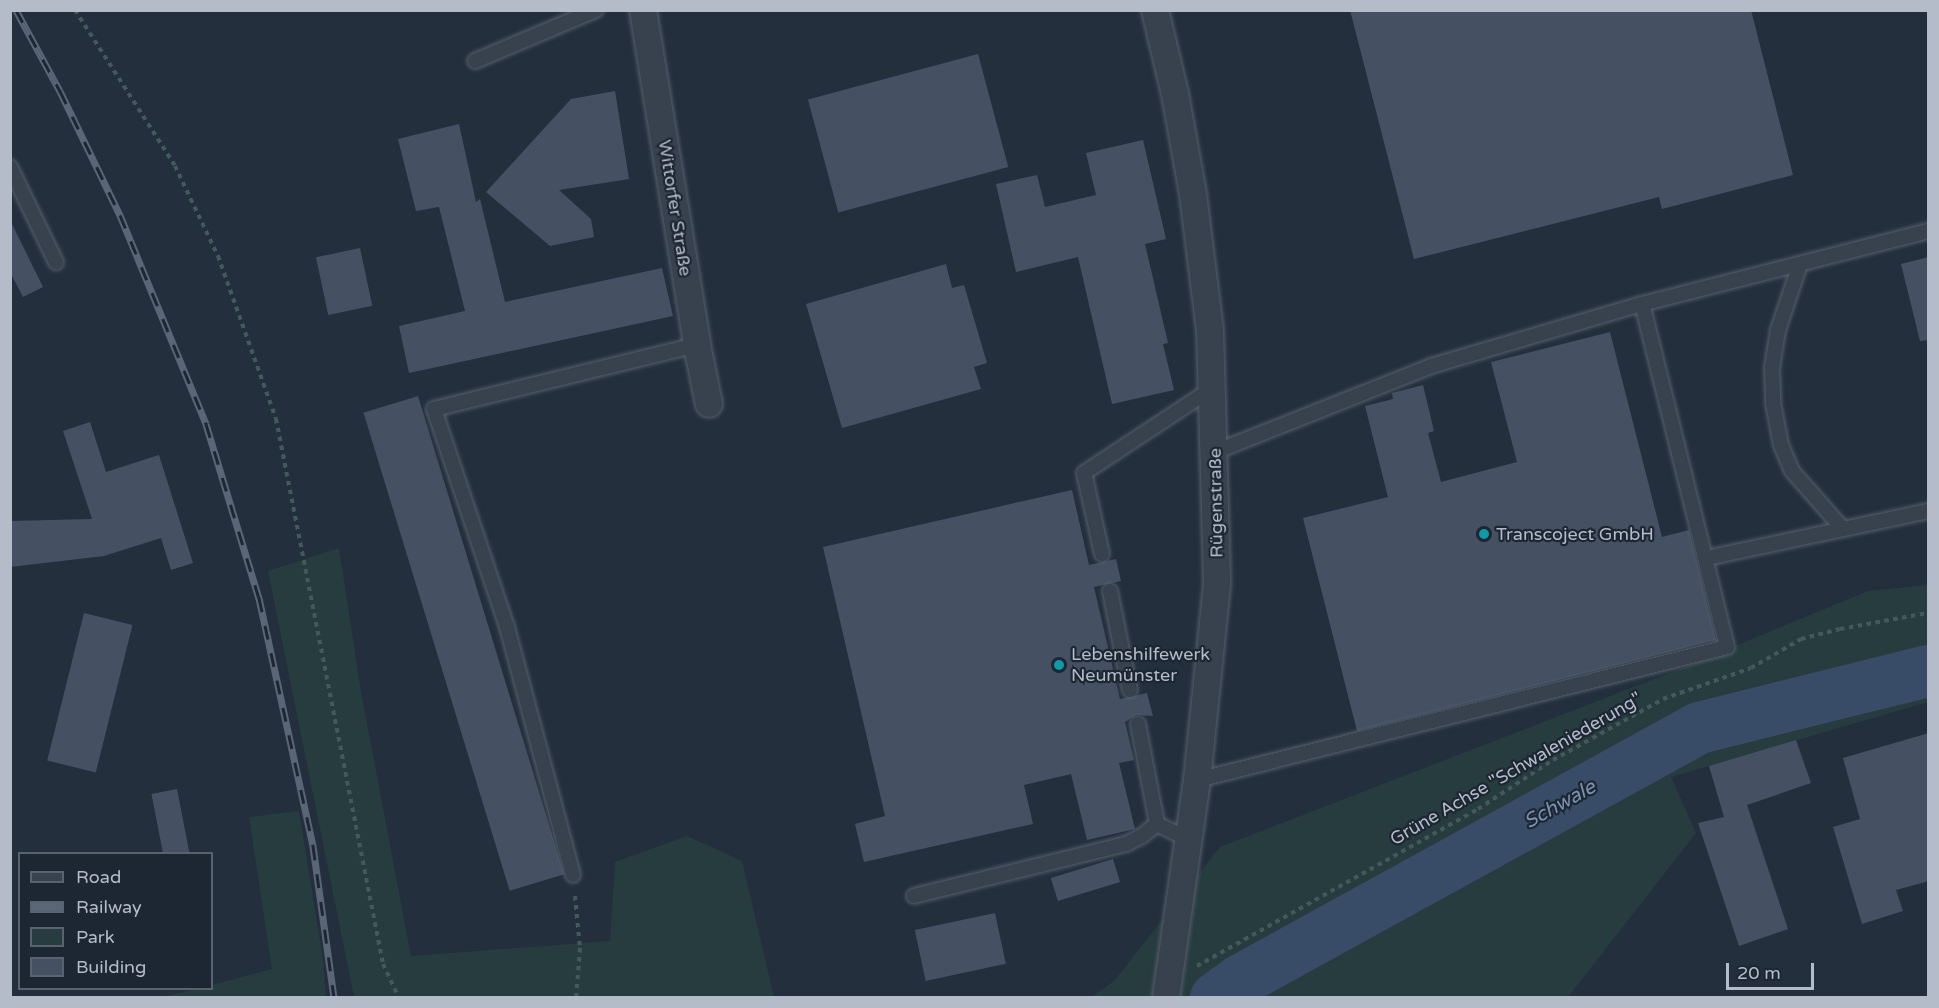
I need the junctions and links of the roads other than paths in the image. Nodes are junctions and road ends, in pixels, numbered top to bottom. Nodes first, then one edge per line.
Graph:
1 (596, 10) edge
2 (643, 10) edge
3 (1155, 10) edge
4 (475, 61) dead end
5 (10, 167) edge
6 (1929, 231) edge
7 (56, 261) dead end
8 (1800, 264) junction
9 (1641, 304) junction
10 (697, 345) junction
11 (1213, 388) junction
12 (709, 405) dead end
13 (1215, 452) junction
14 (1929, 511) edge
15 (1843, 528) junction
16 (1102, 554) dead end
17 (1707, 558) junction
18 (1110, 591) dead end
19 (1130, 690) dead end
20 (1138, 724) dead end
21 (1197, 780) junction
22 (1157, 824) junction
23 (1188, 839) junction
24 (573, 875) road end
25 (914, 896) dead end
26 (1167, 990) edge

1 - 4 lane
2 - 10 street, Wittorfer Straße
3 - 11 street, Rügenstraße
5 - 7 lane
6 - 8 lane
8 - 9 lane
8 - 15 lane
9 - 13 lane
9 - 17 lane
10 - 12 street, Wittorfer Straße
10 - 24 lane
11 - 13 street, Rügenstraße
11 - 16 lane
13 - 21 street, Rügenstraße
14 - 15 lane
15 - 17 lane
17 - 21 lane
18 - 19 lane
20 - 22 lane
21 - 23 street, Rügenstraße
22 - 23 lane
22 - 25 lane
23 - 26 street, Rügenstraße

